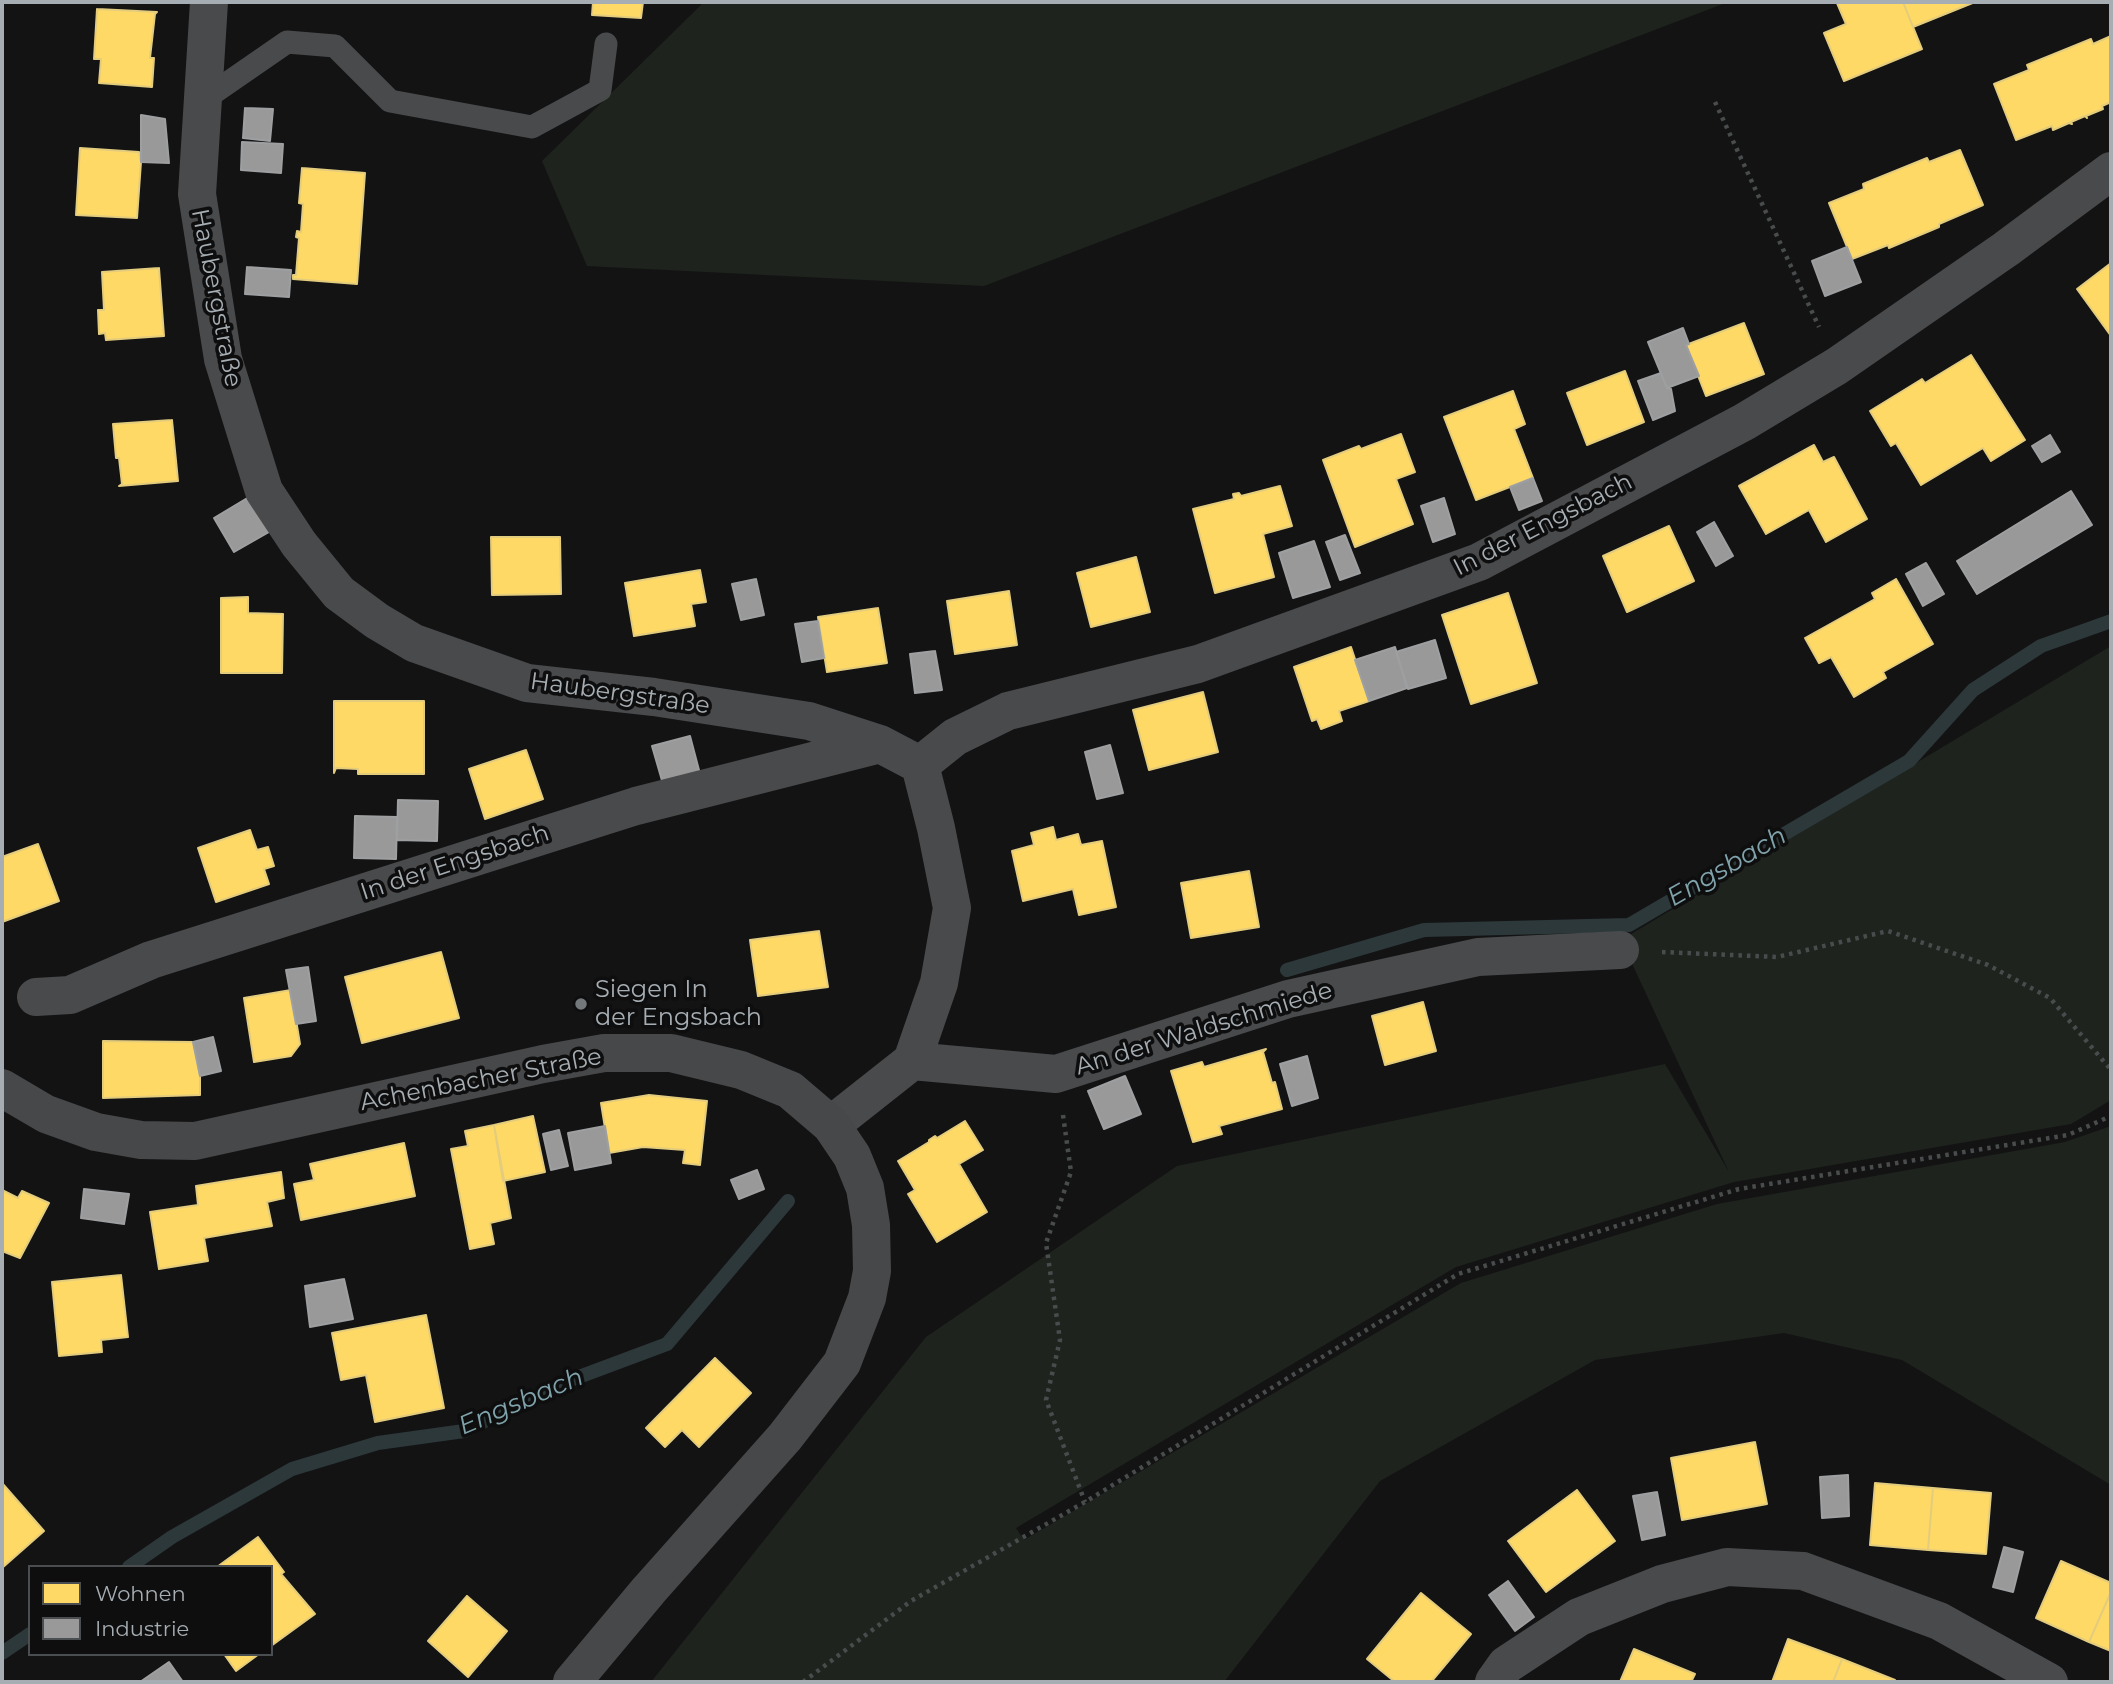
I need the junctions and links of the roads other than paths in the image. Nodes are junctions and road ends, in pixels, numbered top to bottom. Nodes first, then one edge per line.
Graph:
1 (209, 2) edge
2 (606, 44) dead end
3 (203, 100) junction
4 (2111, 171) edge
5 (880, 744) junction
6 (920, 765) junction
7 (1620, 950) road end
8 (36, 997) dead end
9 (912, 1061) junction
10 (2, 1088) edge
11 (831, 1125) junction
12 (572, 1682) edge
13 (1494, 1682) edge
14 (2049, 1682) edge

1 - 3 street, Haubergstraße
2 - 3 lane
3 - 5 street, Haubergstraße
4 - 6 street, In der Engsbach
5 - 6 street, Haubergstraße
5 - 8 street, In der Engsbach
6 - 9 street
7 - 9 street, An der Waldschmiede
9 - 11 street
10 - 11 main road, Achenbacher Straße
11 - 12 main road, Achenbacher Straße
13 - 14 street

